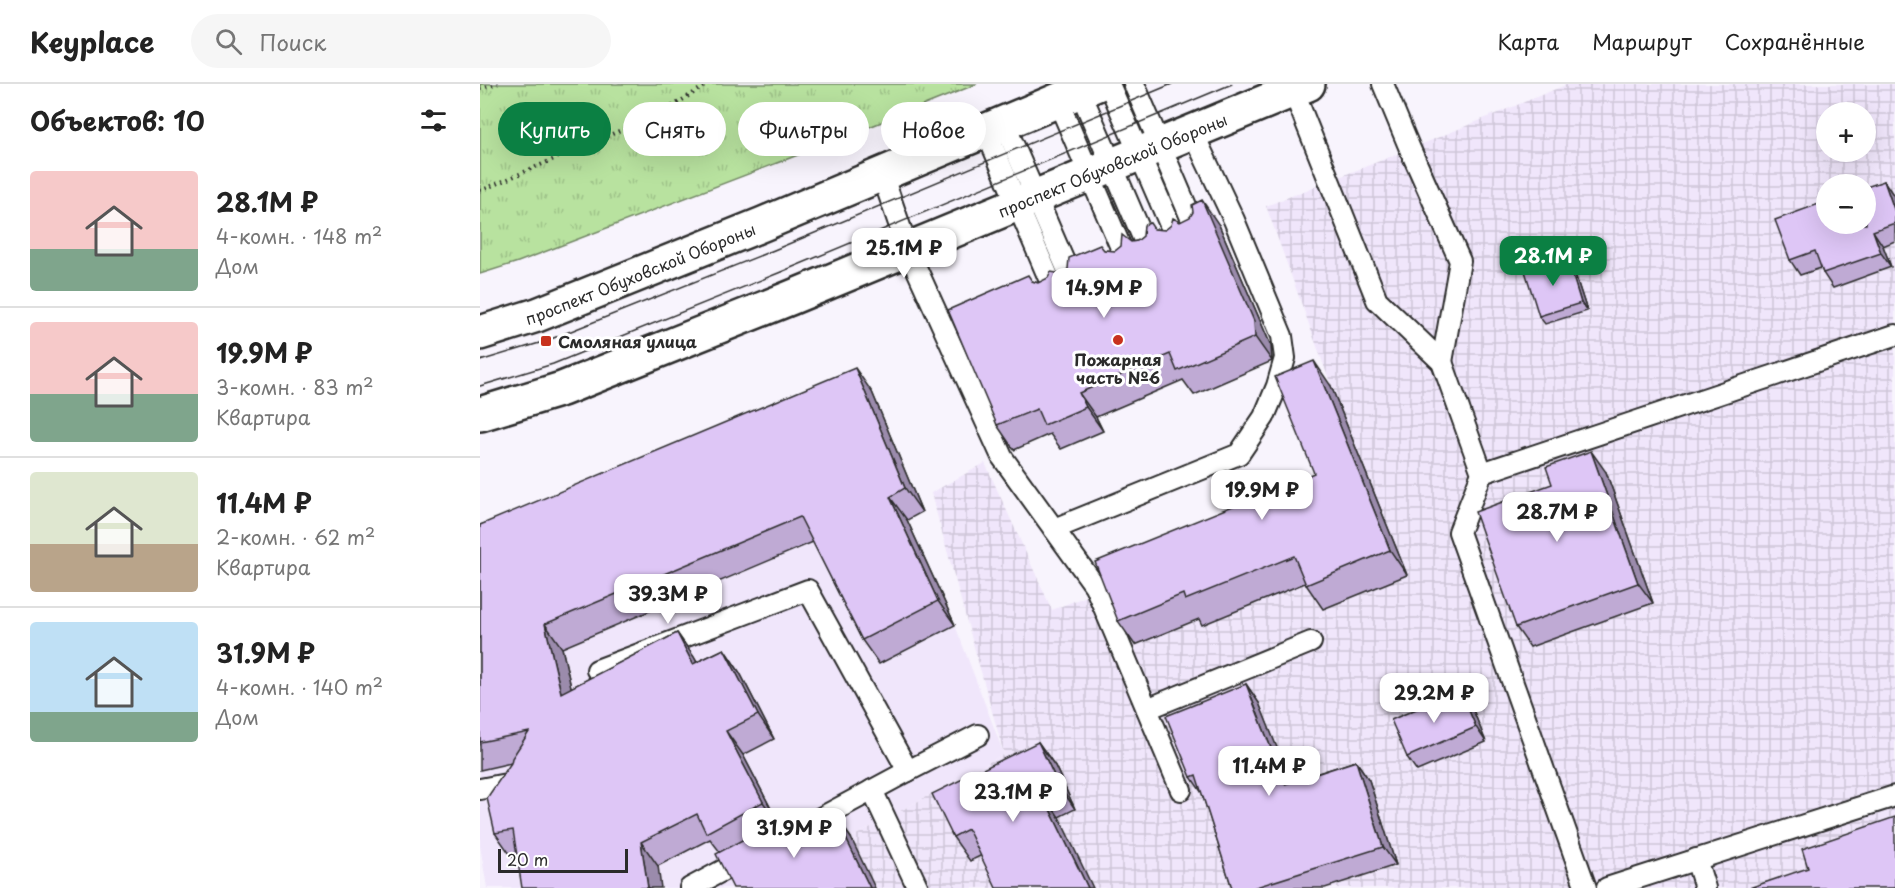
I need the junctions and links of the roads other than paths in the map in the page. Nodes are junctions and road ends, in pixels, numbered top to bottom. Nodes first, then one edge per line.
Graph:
1 (1134, 84) edge
2 (1383, 84) edge
3 (1300, 87) edge
4 (1086, 90) edge
5 (995, 127) junction
6 (1192, 131) junction
7 (1125, 159) junction
8 (882, 174) junction
9 (1027, 200) junction
10 (1198, 234) edge
11 (1178, 243) edge
12 (908, 250) junction
13 (1150, 254) edge
14 (1128, 264) edge
15 (1075, 287) edge
16 (1056, 295) edge
17 (480, 333) edge
18 (1895, 335) edge
19 (1442, 362) junction
20 (480, 414) edge
21 (1482, 473) junction
22 (1054, 529) junction
23 (1311, 642) dead end
24 (597, 670) dead end
25 (1147, 709) junction
26 (978, 735) dead end
27 (908, 771) junction
28 (517, 782) edge
29 (480, 789) edge
30 (872, 790) junction
31 (1180, 790) dead end
32 (1895, 796) edge
33 (1696, 860) junction
34 (690, 888) edge
35 (918, 888) edge
36 (1586, 888) edge
37 (1607, 888) edge
38 (1705, 888) edge

1 - 7 lane
2 - 19 lane
3 - 6 main road, проспект Обуховской Обороны
3 - 19 lane
4 - 5 main road, проспект Обуховской Обороны
4 - 7 lane
4 - 7 lane
5 - 8 main road, проспект Обуховской Обороны
5 - 9 lane
6 - 7 main road, проспект Обуховской Обороны
6 - 22 lane
7 - 9 main road, проспект Обуховской Обороны
7 - 10 lane
7 - 11 lane
7 - 13 lane
7 - 14 lane
8 - 12 lane
8 - 17 main road, проспект Обуховской Обороны
9 - 12 main road, проспект Обуховской Обороны
9 - 15 lane
9 - 16 lane
12 - 20 main road, проспект Обуховской Обороны
12 - 22 lane
18 - 21 lane
19 - 21 lane
21 - 36 lane
22 - 25 lane
23 - 25 lane
24 - 27 lane
25 - 31 lane
26 - 27 lane
27 - 30 lane
28 - 29 lane
30 - 34 lane
30 - 35 lane
32 - 33 lane
33 - 37 lane
33 - 38 lane

